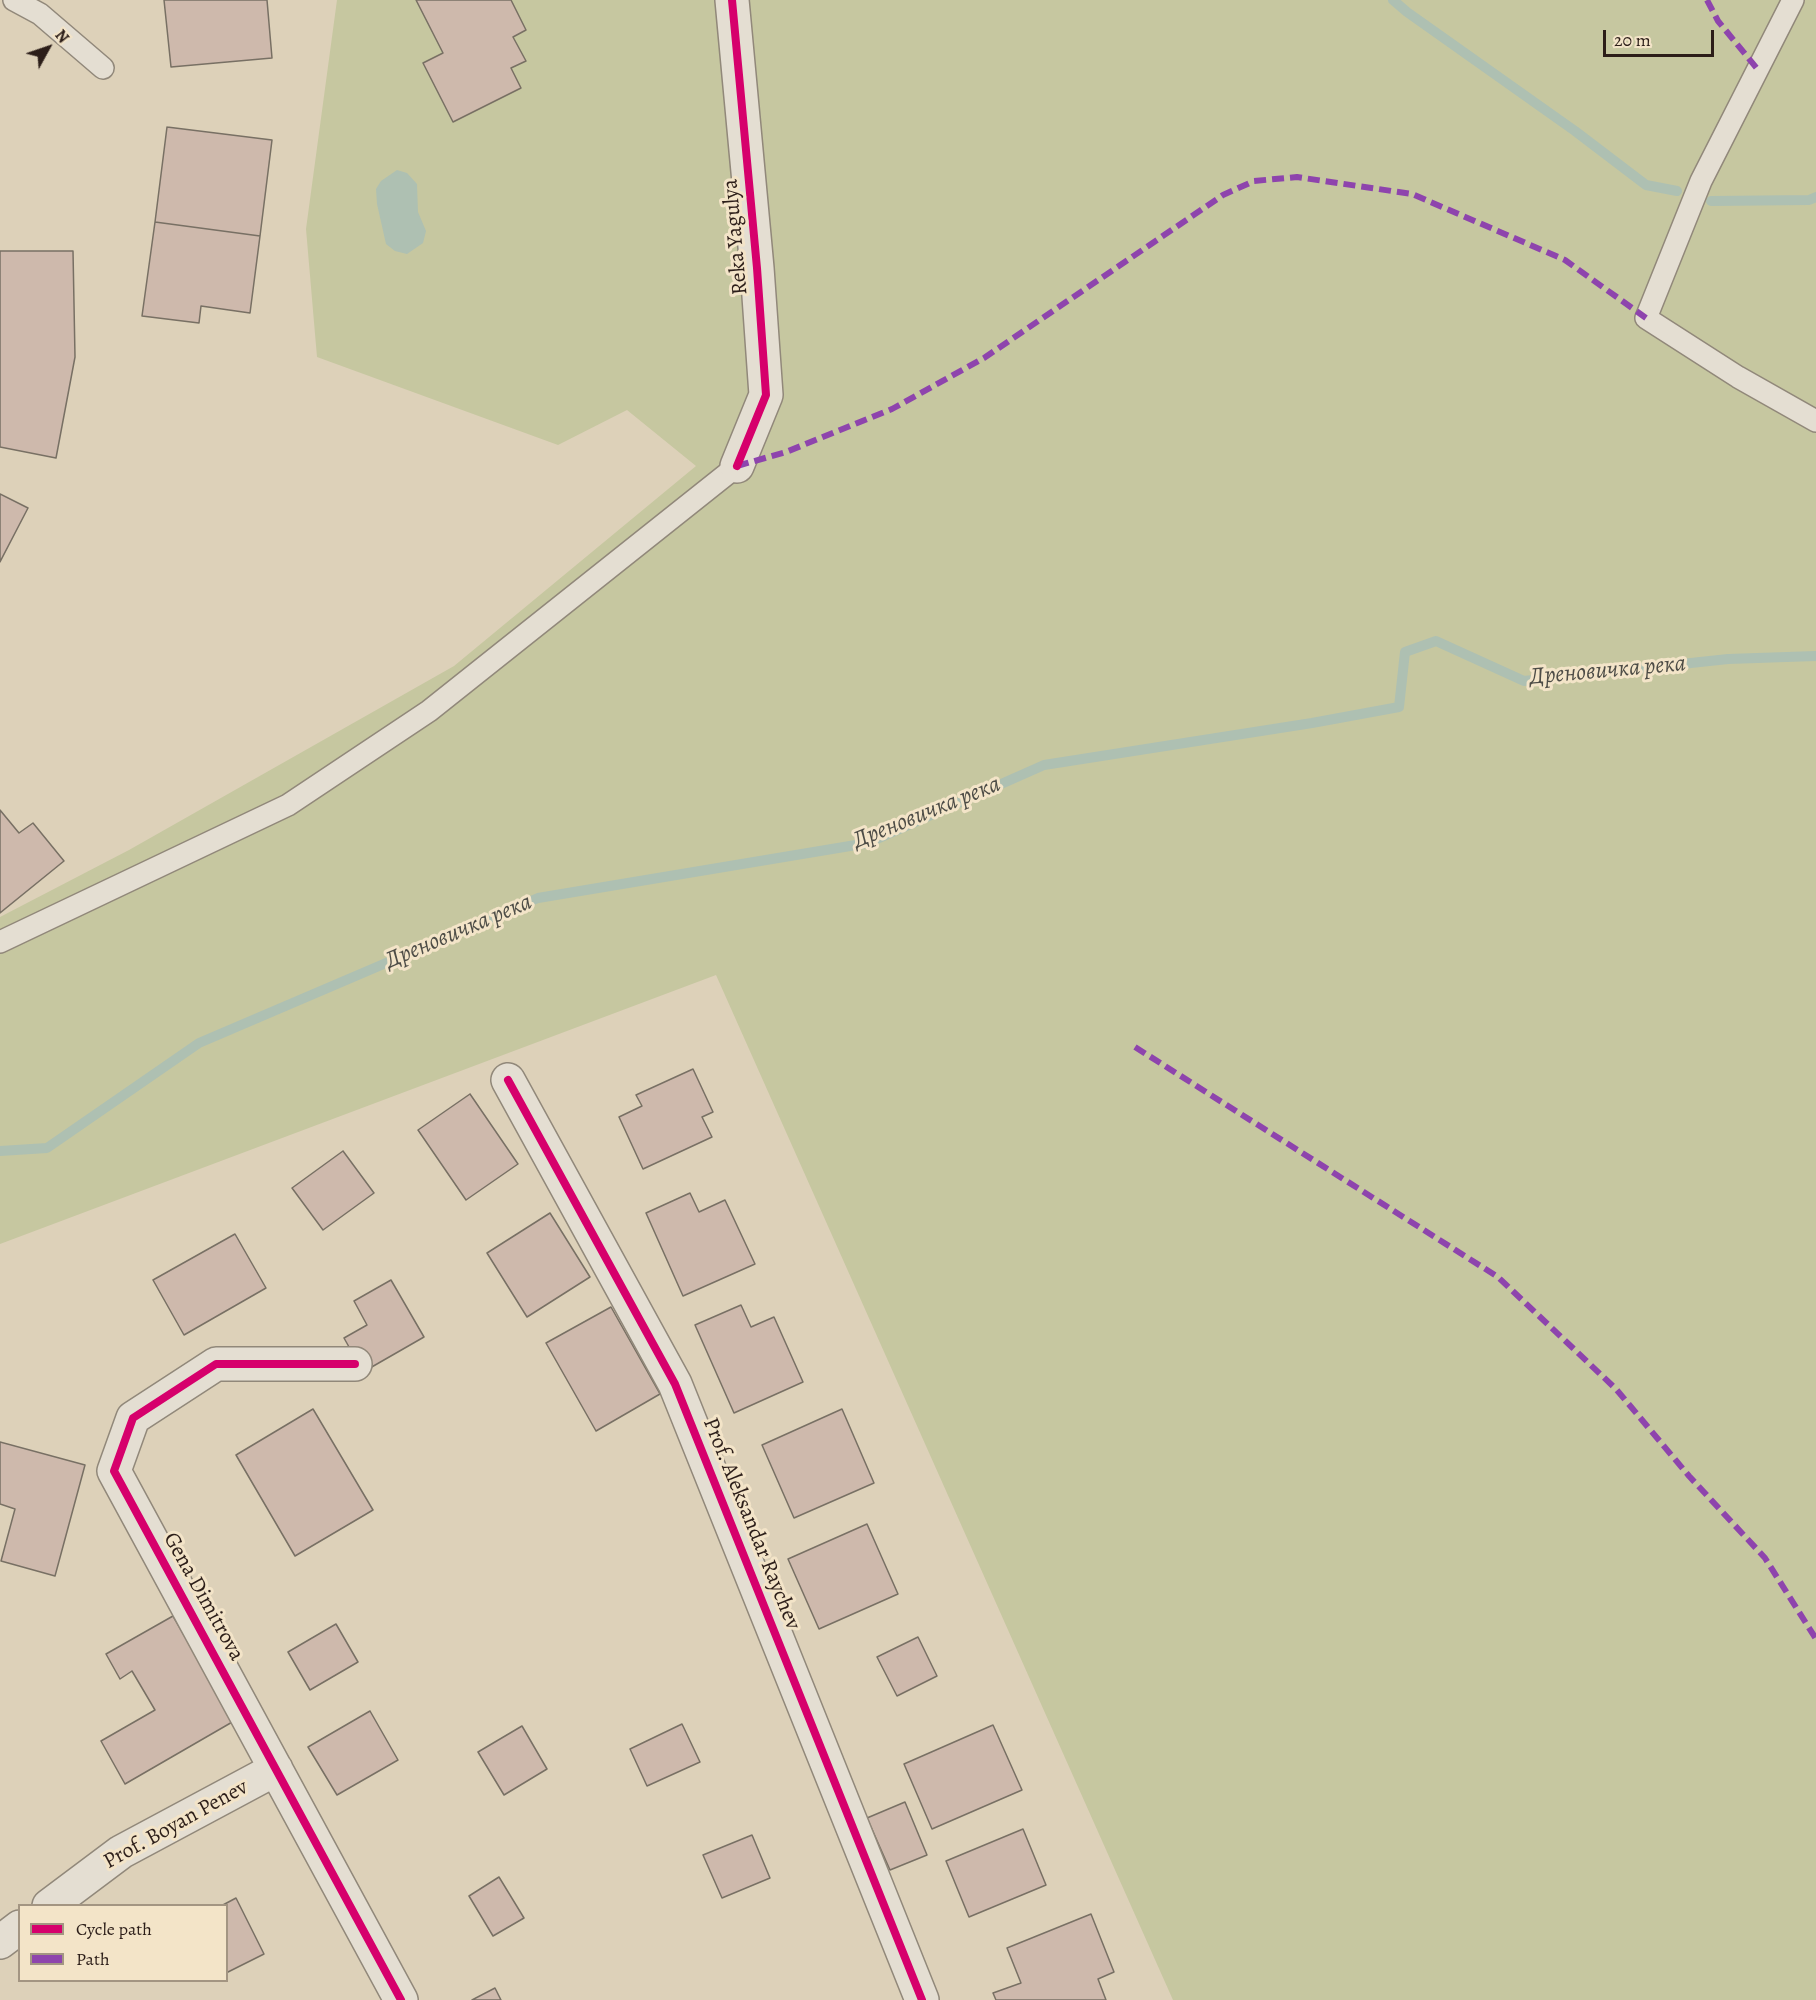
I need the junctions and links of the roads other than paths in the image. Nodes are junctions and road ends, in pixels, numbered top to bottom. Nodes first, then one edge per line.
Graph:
1 (14, 0) edge
2 (732, 0) edge
3 (1793, 0) edge
4 (103, 68) dead end
5 (1816, 421) edge
6 (737, 466) joint
7 (0, 942) edge
8 (508, 1080) dead end
9 (355, 1364) dead end
10 (276, 1769) junction
11 (50, 1904) edge
12 (18, 1929) edge
13 (0, 1942) edge
14 (401, 2000) edge
15 (922, 2000) edge

1 - 4 lane
2 - 6 street, Reka Yagulya
3 - 5 lane
6 - 7 lane
8 - 15 street, Prof. Aleksandar Raychev
9 - 10 street, Gena Dimitrova
10 - 11 street, Prof. Boyan Penev
10 - 14 street, Gena Dimitrova
12 - 13 street

